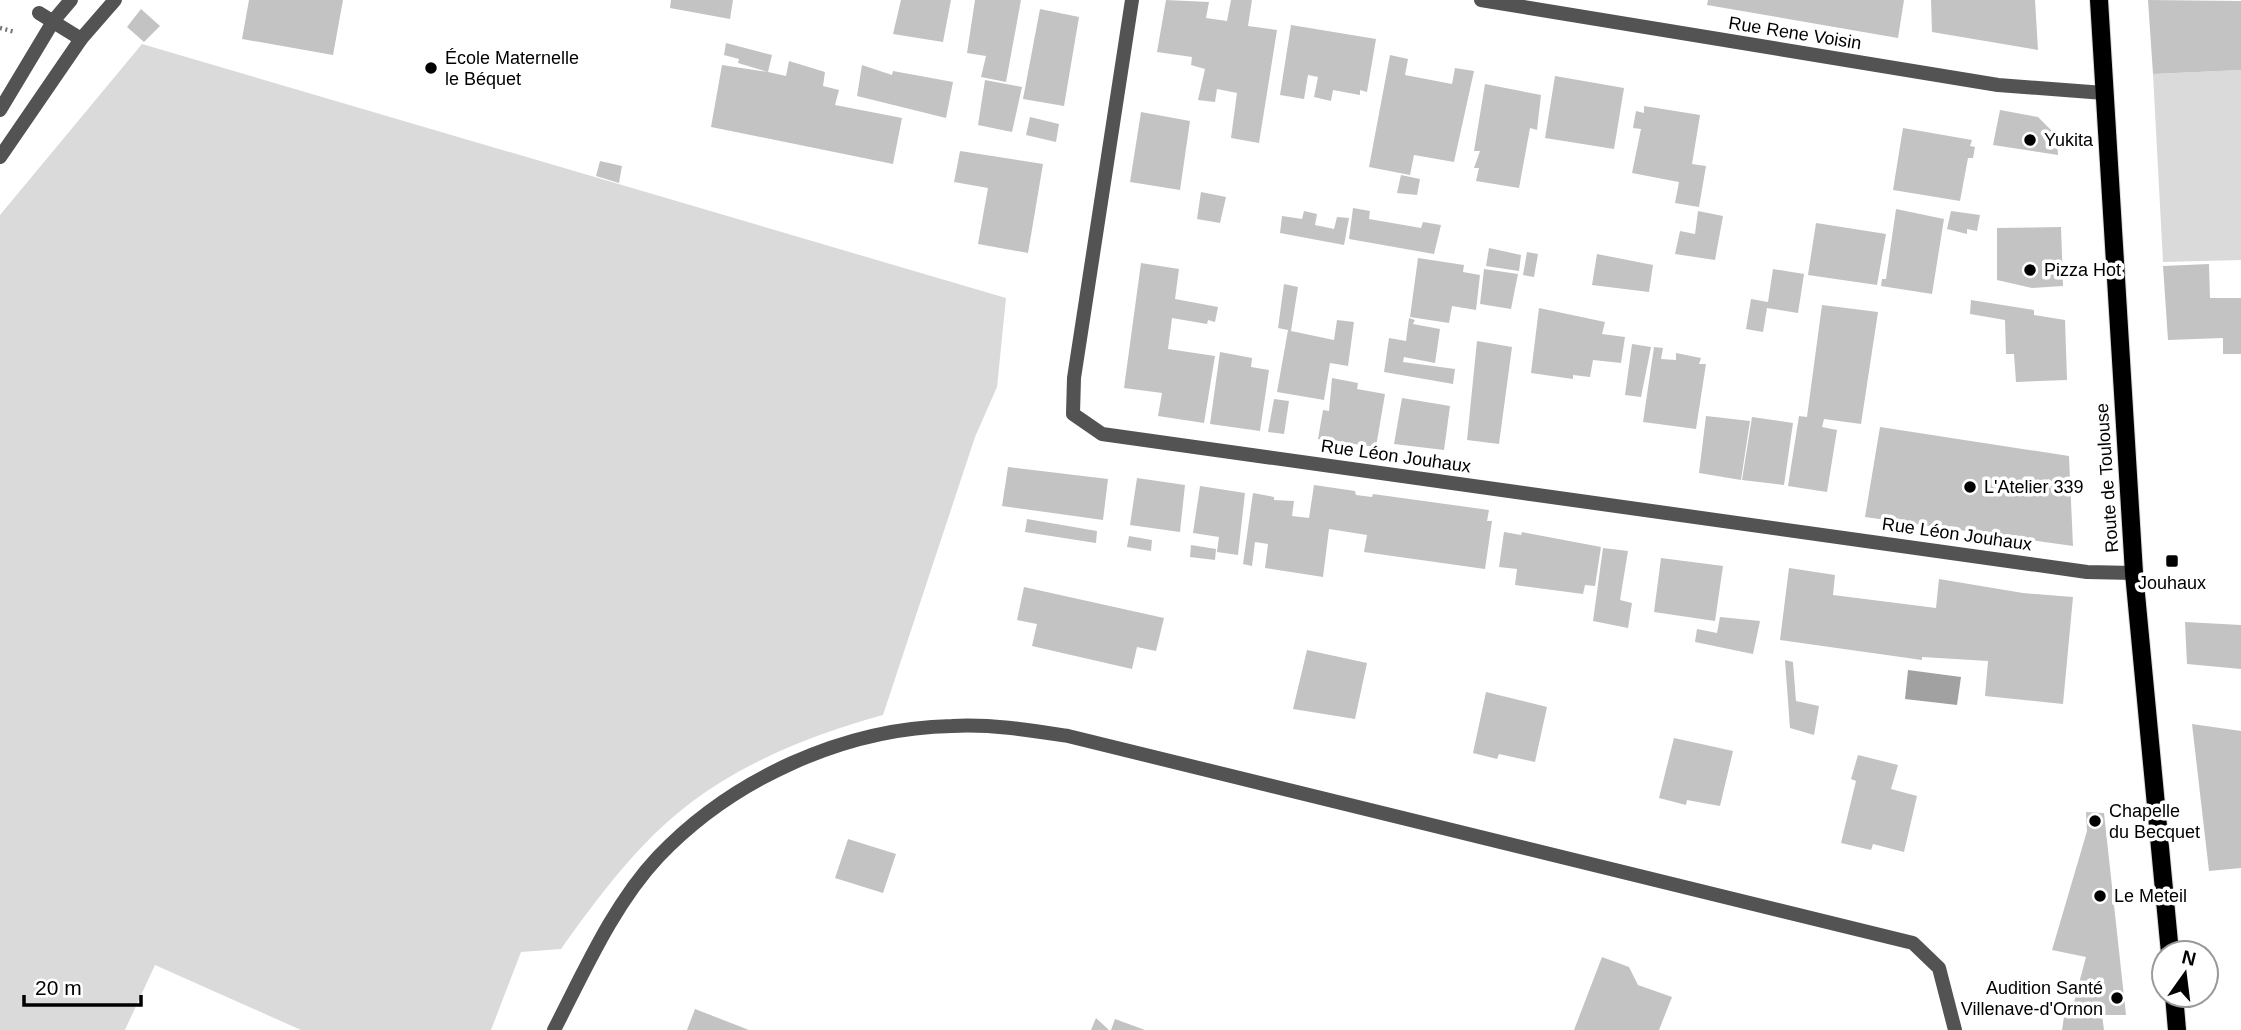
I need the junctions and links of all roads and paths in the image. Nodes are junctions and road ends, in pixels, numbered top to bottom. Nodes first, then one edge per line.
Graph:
1 (71, 0) edge
2 (115, 0) edge
3 (1132, 0) edge
4 (1481, 0) edge
5 (2099, 0) edge
6 (39, 13) dead end
7 (54, 20) junction
8 (81, 39) junction
9 (2104, 93) junction
10 (0, 110) edge
11 (0, 157) edge
12 (2134, 573) junction
13 (2169, 939) edge
14 (2176, 1009) edge
15 (554, 1030) edge
16 (1955, 1030) edge
17 (2178, 1030) edge

1 - 7 street
2 - 8 street
3 - 12 street, Rue Léon Jouhaux
4 - 9 street, Rue Rene Voisin
5 - 9 main road, Route de Toulouse
6 - 7 street
7 - 8 street
7 - 10 street
8 - 11 street
9 - 12 main road, Route de Toulouse
12 - 13 main road, Route de Toulouse
14 - 17 main road
15 - 16 street

